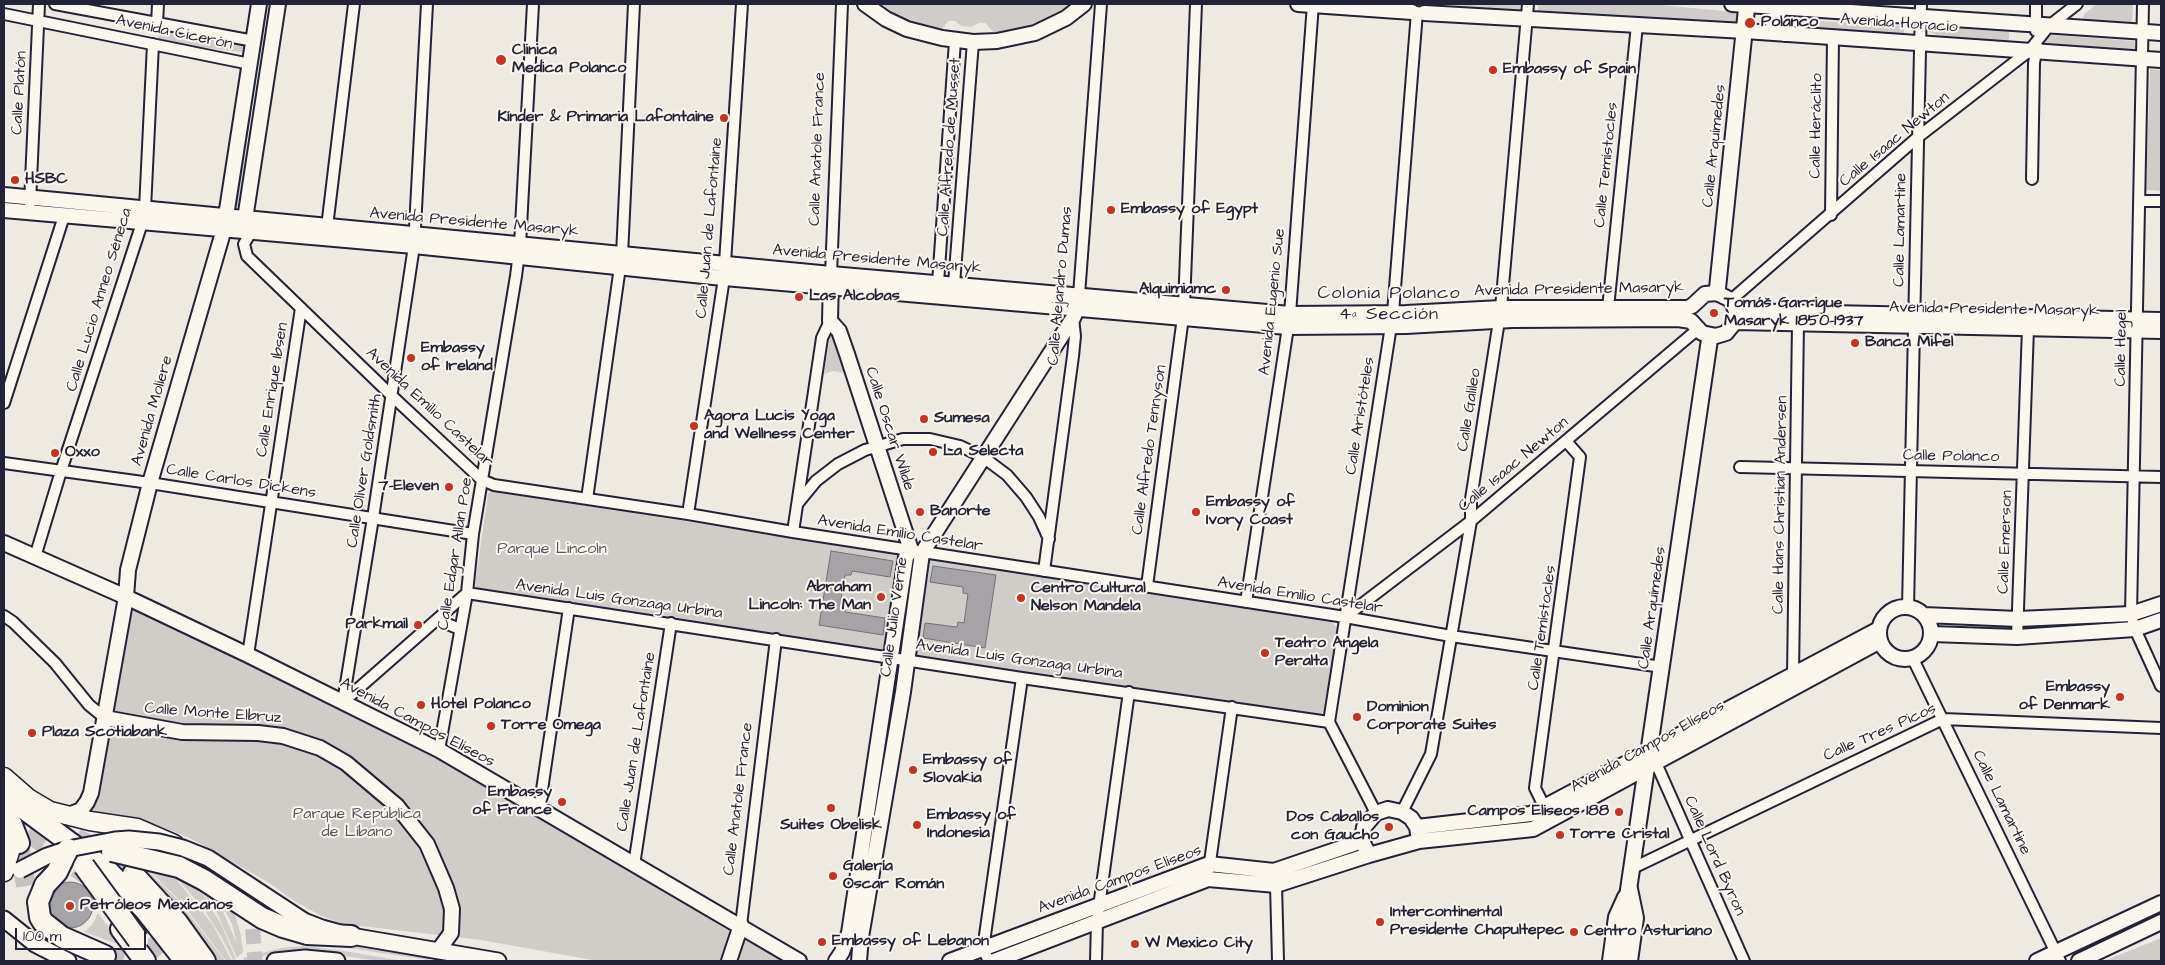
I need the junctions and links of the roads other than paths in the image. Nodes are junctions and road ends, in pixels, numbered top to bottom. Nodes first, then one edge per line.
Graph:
1 (39, 4) edge
2 (54, 4) edge
3 (158, 4) edge
4 (259, 4) edge
5 (278, 4) edge
6 (354, 4) edge
7 (427, 4) edge
8 (533, 4) edge
9 (634, 4) edge
10 (742, 4) edge
11 (842, 4) edge
12 (865, 4) edge
13 (1084, 4) edge
14 (1100, 4) edge
15 (1196, 4) edge
16 (1298, 4) edge
17 (1313, 4) edge
18 (1435, 4) edge
19 (1528, 4) edge
20 (1732, 4) edge
21 (1747, 4) edge
22 (2036, 4) edge
23 (2077, 4) edge
24 (2144, 4) edge
25 (1782, 8) junction
26 (1414, 10) edge
27 (1921, 10) edge
28 (4, 14) edge
29 (1527, 20) junction
30 (38, 21) junction
31 (157, 24) junction
32 (1637, 25) junction
33 (2042, 25) junction
34 (1744, 31) junction
35 (2143, 32) junction
36 (2161, 33) edge
37 (1784, 34) junction
38 (1833, 37) junction
39 (254, 41) junction
40 (955, 41) junction
41 (973, 42) junction
42 (1920, 43) junction
43 (154, 44) junction
44 (2034, 48) junction
45 (2142, 59) junction
46 (2161, 60) edge
47 (250, 64) junction
48 (1918, 137) junction
49 (2032, 179) dead end
50 (4, 195) edge
51 (30, 197) junction
52 (2140, 201) junction
53 (2161, 201) edge
54 (4, 210) edge
55 (30, 213) junction
56 (1831, 215) junction
57 (64, 216) junction
58 (143, 216) junction
59 (245, 219) junction
60 (225, 223) junction
61 (328, 227) junction
62 (251, 232) junction
63 (415, 241) junction
64 (519, 251) junction
65 (621, 261) junction
66 (725, 271) junction
67 (832, 280) junction
68 (938, 283) junction
69 (954, 284) junction
70 (1717, 292) junction
71 (1076, 307) junction
72 (301, 308) junction
73 (1608, 308) junction
74 (1184, 311) junction
75 (1734, 311) junction
76 (1500, 315) junction
77 (1288, 320) junction
78 (1392, 320) junction
79 (1914, 320) junction
80 (2161, 320) edge
81 (830, 321) junction
82 (1798, 323) junction
83 (2137, 325) junction
84 (2028, 328) junction
85 (2161, 331) edge
86 (1704, 332) junction
87 (392, 396) junction
88 (4, 403) edge
89 (1566, 441) junction
90 (876, 447) junction
91 (983, 457) junction
92 (4, 463) edge
93 (1740, 468) dead end
94 (1797, 470) junction
95 (61, 471) junction
96 (1910, 471) junction
97 (2024, 474) junction
98 (2134, 477) junction
99 (2161, 478) edge
100 (482, 480) junction
101 (150, 483) junction
102 (587, 499) junction
103 (271, 502) junction
104 (798, 503) junction
105 (688, 514) junction
106 (373, 518) junction
107 (1471, 521) junction
108 (793, 532) junction
109 (473, 534) junction
110 (1048, 539) junction
111 (4, 544) edge
112 (916, 551) junction
113 (35, 557) junction
114 (1044, 571) junction
115 (1147, 586) junction
116 (467, 593) junction
117 (126, 597) junction
118 (1246, 602) junction
119 (2161, 604) edge
120 (1908, 607) junction
121 (569, 608) junction
122 (2132, 614) junction
123 (1924, 615) junction
124 (4, 616) edge
125 (1345, 617) junction
126 (2018, 619) junction
127 (438, 620) junction
128 (2161, 620) edge
129 (671, 623) junction
130 (460, 629) junction
131 (2135, 629) junction
132 (1932, 634) junction
133 (1880, 635) junction
134 (1452, 636) junction
135 (2017, 637) junction
136 (776, 639) junction
137 (1555, 652) junction
138 (248, 656) junction
139 (891, 656) junction
140 (907, 658) junction
141 (1913, 658) junction
142 (1662, 667) junction
143 (1022, 678) junction
144 (1796, 680) junction
145 (2161, 686) edge
146 (886, 690) junction
147 (903, 692) junction
148 (1129, 692) junction
149 (343, 702) junction
150 (1232, 707) junction
151 (105, 718) junction
152 (1943, 719) junction
153 (1330, 722) junction
154 (2161, 728) edge
155 (439, 750) junction
156 (1651, 760) junction
157 (4, 777) edge
158 (7, 797) edge
159 (539, 810) junction
160 (1402, 812) junction
161 (1376, 813) junction
162 (1548, 813) junction
163 (4, 814) edge
164 (66, 816) junction
165 (1417, 827) junction
166 (11, 837) edge
167 (1690, 839) junction
168 (1362, 841) junction
169 (1419, 842) junction
170 (88, 846) junction
171 (68, 849) junction
172 (112, 851) junction
173 (183, 854) junction
174 (1369, 855) junction
175 (1209, 864) junction
176 (634, 865) junction
177 (84, 866) junction
178 (1633, 868) junction
179 (133, 874) tunnel mouth
180 (13, 876) edge
181 (1208, 878) junction
182 (1276, 885) junction
183 (1630, 886) junction
184 (93, 891) tunnel mouth
185 (2161, 903) edge
186 (1099, 905) junction
187 (251, 906) tunnel mouth
188 (4, 919) edge
189 (1097, 921) junction
190 (2161, 922) edge
191 (741, 925) junction
192 (305, 927) junction
193 (351, 936) joint
194 (986, 955) edge
195 (105, 956) dead end
196 (446, 956) edge
197 (2058, 957) edge
198 (69, 960) edge
199 (145, 961) edge
200 (153, 961) edge
201 (173, 961) edge
202 (185, 961) edge
203 (205, 961) edge
204 (275, 961) edge
205 (333, 961) edge
206 (498, 961) edge
207 (728, 961) edge
208 (800, 961) edge
209 (836, 961) edge
210 (859, 961) edge
211 (950, 961) edge
212 (994, 961) edge
213 (1096, 961) edge
214 (1278, 961) edge
215 (1610, 961) edge
216 (1618, 961) edge
217 (1630, 961) edge
218 (1744, 961) edge
219 (2037, 961) edge
220 (2079, 961) edge

1 - 30 street, Calle Platón
2 - 31 street, Avenida Cicerón
3 - 31 street
4 - 39 street, Avenida Moliere
5 - 59 street
6 - 61 street
7 - 63 street, Calle Oliver Goldsmith
8 - 64 street, Calle Edgar Allan Poe
9 - 65 street
10 - 66 street, Calle Juan de Lafontaine
11 - 67 street, Calle Anatole France
12 - 40 street
13 - 41 street
14 - 71 street, Calle Alejandro Dumas
15 - 74 street, Calle Alfredo Tennyson
16 - 17 street, Avenida Horacio
17 - 26 street, Avenida Horacio
17 - 77 street, Avenida Eugenio Sue
18 - 26 street
19 - 29 street, Calle Galileo
20 - 21 street, Avenida Horacio
21 - 25 street, Avenida Horacio
21 - 34 main road, Calle Arquímedes
22 - 33 street
23 - 33 street, Calle Isaac Newton
24 - 35 street, Calle Hegel
25 - 27 street, Avenida Horacio
25 - 37 street
26 - 29 street, Avenida Horacio
26 - 78 street, Calle Aristóteles
27 - 33 street, Avenida Horacio
27 - 42 street, Calle Lamartine
28 - 30 street, Avenida Cicerón
29 - 32 street, Avenida Horacio
29 - 76 street, Calle Galileo
30 - 43 street, Avenida Cicerón
30 - 51 street, Calle Platón
31 - 39 street, Avenida Cicerón
32 - 34 street, Avenida Horacio
32 - 73 street, Calle Temístocles
33 - 35 street, Avenida Horacio
33 - 44 street, Calle Isaac Newton
34 - 37 street, Avenida Horacio
34 - 70 main road, Calle Arquímedes
35 - 36 street, Avenida Horacio
35 - 45 street, Calle Hegel
37 - 38 street, Avenida Horacio
38 - 42 street, Avenida Horacio
38 - 56 street, Calle Heráclito
39 - 47 street, Avenida Moliere
40 - 41 street
40 - 68 street, Calle Alfredo de Musset
41 - 69 street, Calle Alfredo de Musset
42 - 44 street, Avenida Horacio
42 - 48 street, Calle Lamartine
43 - 47 street, Avenida Cicerón
43 - 58 street, Calle Lucio Anneo Séneca
44 - 45 street, Avenida Horacio
44 - 48 street, Calle Isaac Newton
44 - 49 street
45 - 46 street, Avenida Horacio
45 - 52 street, Calle Hegel
47 - 60 street, Avenida Moliere
48 - 56 street, Calle Isaac Newton
48 - 79 street, Calle Lamartine
50 - 51 street, Avenida Presidente Masaryk
51 - 55 street, Calle Platón
51 - 58 street, Avenida Presidente Masaryk
52 - 53 street
52 - 83 street, Calle Hegel
54 - 55 street, Avenida Presidente Masaryk
55 - 57 street, Avenida Presidente Masaryk
56 - 75 street, Calle Isaac Newton
57 - 58 street, Avenida Presidente Masaryk
57 - 88 street
58 - 60 street, Avenida Presidente Masaryk
58 - 95 street, Calle Lucio Anneo Séneca
59 - 60 street, Avenida Presidente Masaryk
59 - 61 street, Avenida Presidente Masaryk
60 - 62 street, Avenida Presidente Masaryk
60 - 101 street, Avenida Moliere
61 - 63 street, Avenida Presidente Masaryk
62 - 63 street, Avenida Presidente Masaryk
62 - 72 street, Avenida Emilio Castelar
63 - 64 street, Avenida Presidente Masaryk
63 - 87 street, Calle Oliver Goldsmith
64 - 65 street, Avenida Presidente Masaryk
64 - 100 street, Calle Edgar Allan Poe
65 - 66 street, Avenida Presidente Masaryk
65 - 102 street
66 - 67 street, Avenida Presidente Masaryk
66 - 105 street, Calle Juan de Lafontaine
67 - 68 street, Avenida Presidente Masaryk
67 - 71 street, Avenida Presidente Masaryk
67 - 81 street, Calle Anatole France
68 - 69 street, Avenida Presidente Masaryk
69 - 71 street, Avenida Presidente Masaryk
70 - 73 street, Avenida Presidente Masaryk
70 - 75 street, Avenida Presidente Masaryk
71 - 74 street, Avenida Presidente Masaryk
71 - 91 street, Calle Julio Verne
71 - 110 street, Calle Alejandro Dumas
72 - 87 street, Avenida Emilio Castelar
72 - 103 street, Calle Enrique Ibsen
73 - 76 street, Avenida Presidente Masaryk
74 - 77 street, Avenida Presidente Masaryk
74 - 115 street, Calle Alfredo Tennyson
75 - 79 street, Avenida Presidente Masaryk
75 - 82 street, Avenida Presidente Masaryk
75 - 86 street
76 - 78 street, Avenida Presidente Masaryk
76 - 86 street, Avenida Presidente Masaryk
76 - 107 street, Calle Galileo
77 - 78 street, Avenida Presidente Masaryk
77 - 118 street, Avenida Eugenio Sue
78 - 125 street, Calle Aristóteles
79 - 82 street, Avenida Presidente Masaryk
79 - 83 street, Avenida Presidente Masaryk
79 - 84 street, Avenida Presidente Masaryk
79 - 96 street, Calle Lamartine
80 - 83 street, Avenida Presidente Masaryk
81 - 90 street, Calle Oscar Wilde
81 - 104 street, Calle Anatole France
82 - 94 street, Calle Hans Christian Andersen
83 - 84 street, Avenida Presidente Masaryk
83 - 85 street, Avenida Presidente Masaryk
83 - 98 street, Calle Hegel
84 - 97 street, Calle Emerson
86 - 89 street, Calle Isaac Newton
86 - 142 main road, Calle Arquímedes
87 - 100 street, Avenida Emilio Castelar
87 - 106 street, Calle Oliver Goldsmith
89 - 107 street, Calle Isaac Newton
89 - 137 street, Calle Temístocles
90 - 91 street
90 - 104 street
90 - 112 street, Calle Oscar Wilde
91 - 110 street
91 - 112 street, Calle Julio Verne
92 - 95 street, Calle Carlos Dickens
93 - 94 street, Calle Polanco
94 - 96 street, Calle Polanco
94 - 144 street, Calle Hans Christian Andersen
95 - 101 street, Calle Carlos Dickens
95 - 113 street, Calle Lucio Anneo Séneca
96 - 97 street, Calle Polanco
96 - 120 street, Calle Lamartine
97 - 98 street, Calle Polanco
97 - 126 street, Calle Emerson
98 - 99 street, Calle Polanco
98 - 122 street, Calle Hegel
100 - 102 street, Avenida Emilio Castelar
100 - 109 street, Calle Edgar Allan Poe
101 - 103 street, Calle Carlos Dickens
101 - 117 street, Avenida Moliere
102 - 105 street, Avenida Emilio Castelar
103 - 106 street, Calle Carlos Dickens
103 - 138 street, Calle Enrique Ibsen
104 - 108 street, Calle Anatole France
105 - 108 street, Avenida Emilio Castelar
106 - 109 street, Calle Carlos Dickens
106 - 149 street, Calle Oliver Goldsmith
107 - 125 street, Calle Isaac Newton
107 - 134 street, Calle Galileo
108 - 112 street, Avenida Emilio Castelar
109 - 116 street, Calle Edgar Allan Poe
110 - 114 street, Calle Alejandro Dumas
111 - 113 street, Avenida Campos Elíseos
112 - 114 street, Avenida Emilio Castelar
112 - 139 street, Calle Julio Verne
112 - 140 street, Calle Julio Verne
113 - 117 street, Avenida Campos Elíseos
114 - 115 street, Avenida Emilio Castelar
115 - 118 street, Avenida Emilio Castelar
116 - 121 street, Avenida Luis Gonzaga Urbina
116 - 127 street
116 - 130 street, Calle Edgar Allan Poe
117 - 138 street, Avenida Campos Elíseos
117 - 151 street, Avenida Moliere
118 - 125 street, Avenida Emilio Castelar
119 - 122 street
120 - 123 street
120 - 133 street
121 - 129 street, Avenida Luis Gonzaga Urbina
121 - 159 street
122 - 126 street
122 - 131 street, Calle Hegel
123 - 126 street
123 - 132 street
124 - 151 street
125 - 134 street, Avenida Emilio Castelar
125 - 153 street, Calle Aristóteles
126 - 135 street, Calle Emerson
127 - 130 street
127 - 149 street
128 - 131 street
129 - 136 street, Avenida Luis Gonzaga Urbina
129 - 176 street, Calle Juan de Lafontaine
130 - 155 street, Calle Edgar Allan Poe
131 - 135 street
131 - 145 street, Calle Hegel
132 - 135 street
132 - 141 street
133 - 141 street
133 - 144 street, Avenida Campos Elíseos
134 - 137 street, Avenida Emilio Castelar
134 - 160 street, Calle Galileo
136 - 139 street, Avenida Luis Gonzaga Urbina
136 - 191 street, Calle Anatole France
137 - 142 street, Avenida Emilio Castelar
137 - 162 street, Calle Temístocles
138 - 149 street, Avenida Campos Elíseos
139 - 140 street, Avenida Luis Gonzaga Urbina
139 - 146 street, Calle Julio Verne
140 - 143 street, Avenida Luis Gonzaga Urbina
140 - 147 street, Calle Julio Verne
141 - 152 street, Calle Lamartine
142 - 156 main road, Calle Arquímedes
143 - 148 street, Avenida Luis Gonzaga Urbina
143 - 194 street
144 - 156 street, Avenida Campos Elíseos
146 - 147 street
146 - 209 street, Calle Julio Verne
147 - 210 street, Calle Julio Verne
148 - 150 street, Avenida Luis Gonzaga Urbina
148 - 186 street
149 - 155 street, Avenida Campos Elíseos
150 - 153 street, Avenida Luis Gonzaga Urbina
150 - 175 street
151 - 164 street, Avenida Moliere
151 - 196 street, Calle Monte Elbruz
152 - 154 street, Calle Tres Picos
152 - 167 street, Calle Tres Picos
152 - 197 street, Calle Lamartine
153 - 161 street
155 - 159 street, Avenida Campos Elíseos
156 - 162 street, Avenida Campos Elíseos
156 - 167 street, Calle Lord Byron
156 - 178 main road, Calle Arquímedes
157 - 164 highway
158 - 177 highway, bridge
158 - 202 highway
159 - 176 street, Avenida Campos Elíseos
160 - 161 street
160 - 165 street
161 - 168 street
162 - 165 street, Avenida Campos Elíseos
162 - 169 street, Avenida Campos Elíseos
163 - 166 highway
164 - 173 highway, bridge
165 - 169 street
166 - 180 highway
167 - 178 street, Calle Tres Picos
167 - 218 street, Calle Lord Byron
168 - 174 street
168 - 175 street, Avenida Campos Elíseos
169 - 174 street
170 - 171 main road, bridge
170 - 172 main road
170 - 173 main road, bridge
171 - 180 main road, bridge
171 - 195 highway, bridge
172 - 173 main road, bridge
172 - 192 highway, bridge
173 - 187 main road
173 - 192 main road, bridge
174 - 182 street, Avenida Campos Elíseos
175 - 181 street
175 - 186 street, Avenida Campos Elíseos
176 - 191 street, Avenida Campos Elíseos
177 - 200 highway, bridge
177 - 201 highway, bridge
178 - 183 main road, Calle Arquímedes
179 - 203 highway
180 - 198 highway
181 - 182 street, Avenida Campos Elíseos
181 - 189 street, Avenida Campos Elíseos
182 - 214 street
183 - 215 street, Calle Arquímedes
183 - 216 main road, Calle Arquímedes
183 - 217 street, Calle Arquímedes
184 - 199 highway
185 - 197 street
186 - 189 street
186 - 194 street, Avenida Campos Elíseos
188 - 198 main road
189 - 212 street, Avenida Campos Elíseos
189 - 213 street
190 - 220 street
191 - 207 street, Calle Anatole France
191 - 208 street, Avenida Campos Elíseos
192 - 193 highway
193 - 196 main road
194 - 211 street, Avenida Campos Elíseos
196 - 206 main road
197 - 219 street
204 - 205 main road

